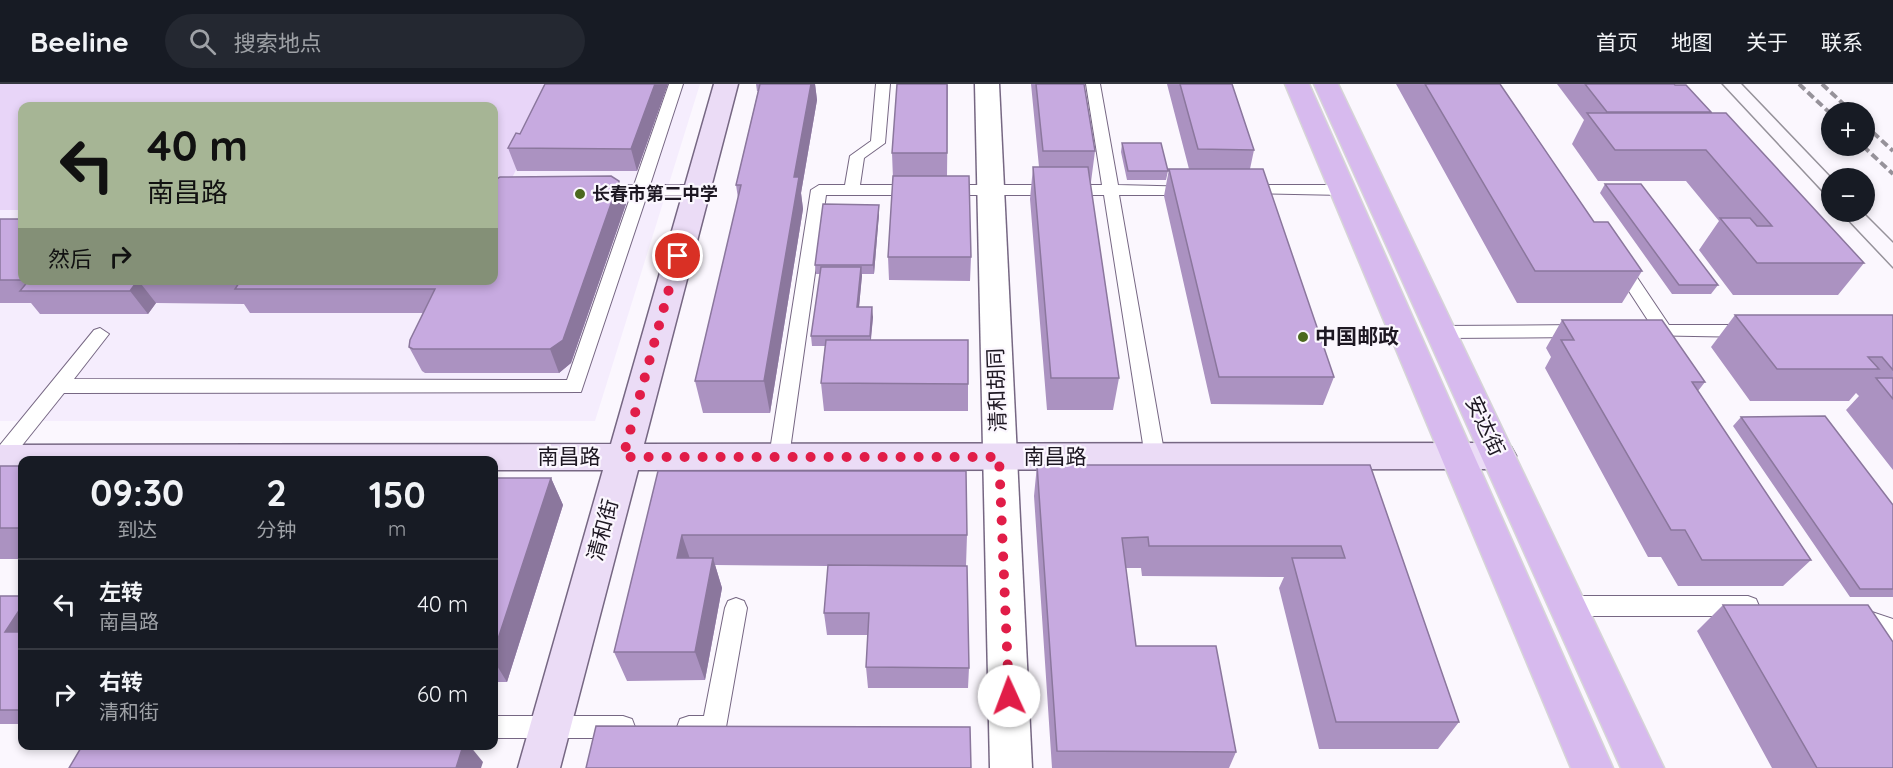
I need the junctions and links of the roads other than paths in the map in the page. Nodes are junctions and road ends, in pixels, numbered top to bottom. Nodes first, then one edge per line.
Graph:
1 (676, 84) edge
2 (726, 84) edge
3 (883, 84) edge
4 (987, 84) edge
5 (1093, 84) edge
6 (1297, 84) edge
7 (1326, 84) edge
8 (581, 189) edge
9 (640, 190) junction
10 (697, 190) junction
11 (852, 190) junction
12 (990, 190) junction
13 (1112, 190) junction
14 (1204, 190) edge
15 (1227, 190) edge
16 (1343, 190) junction
17 (1611, 252) edge
18 (1605, 331) edge
19 (1629, 331) edge
20 (1664, 331) junction
21 (1767, 331) edge
22 (1441, 332) junction
23 (100, 333) dead end
24 (58, 386) junction
25 (1459, 456) junction
26 (1499, 456) junction
27 (623, 457) junction
28 (779, 457) junction
29 (999, 457) junction
30 (1155, 457) junction
31 (0, 458) edge
32 (18, 458) edge
33 (498, 458) edge
34 (1568, 606) junction
35 (1772, 606) edge
36 (736, 608) dead end
37 (1840, 612) edge
38 (1893, 632) edge
39 (498, 728) edge
40 (550, 728) junction
41 (539, 768) edge
42 (1011, 768) edge
43 (1592, 768) edge
44 (1643, 768) edge

1 - 9 lane
2 - 10 street, 清和街
3 - 11 lane
4 - 12 street, 清和胡同
5 - 13 lane
6 - 16 main road, 安达街
7 - 22 main road, 安达街
8 - 9 lane
9 - 10 lane
9 - 24 lane
10 - 27 street, 清和街
11 - 12 lane
11 - 28 lane
12 - 13 lane
12 - 29 street, 清和胡同
13 - 14 lane
13 - 30 lane
15 - 16 lane
16 - 25 main road, 安达街
17 - 20 lane
18 - 22 lane
19 - 20 lane
20 - 21 lane
22 - 26 main road, 安达街
23 - 24 lane
24 - 31 lane
25 - 26 street, 南昌路
25 - 30 street, 南昌路
25 - 43 main road, 安达街
26 - 34 main road, 安达街
27 - 28 street, 南昌路
27 - 33 street, 南昌路
27 - 40 street, 清和街
28 - 29 street, 南昌路
29 - 30 street, 南昌路
29 - 42 street, 清和胡同
31 - 32 street, 南昌路
34 - 35 lane
34 - 44 main road, 安达街
36 - 40 lane
37 - 38 lane
39 - 40 lane
40 - 41 street, 清和街

